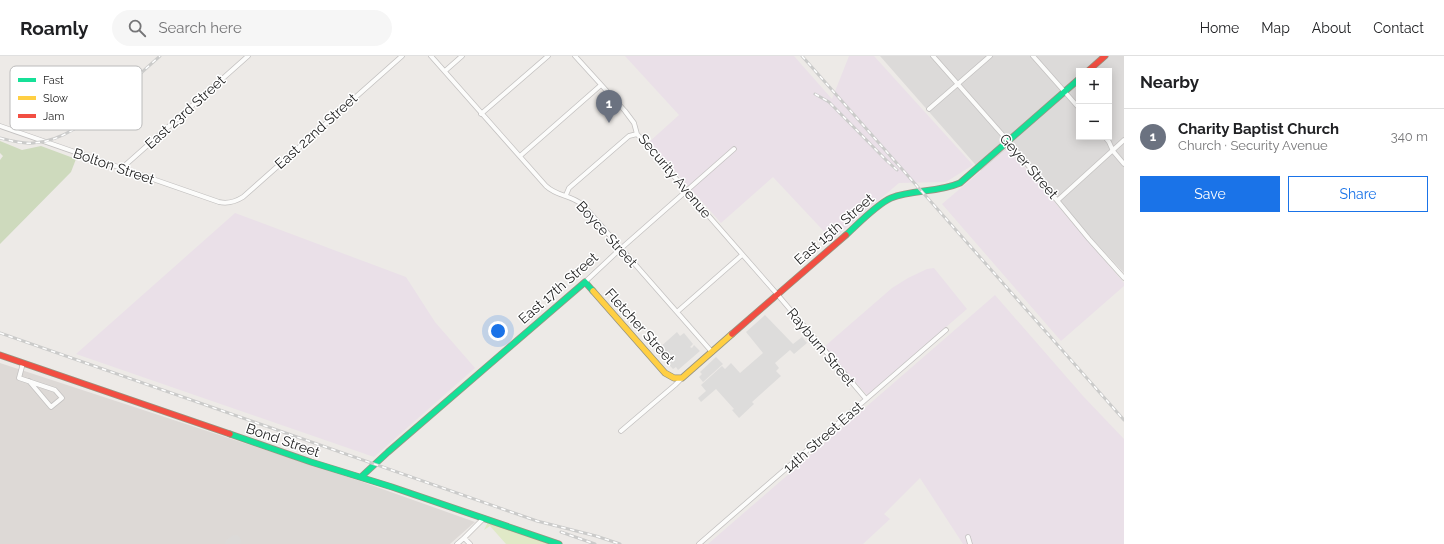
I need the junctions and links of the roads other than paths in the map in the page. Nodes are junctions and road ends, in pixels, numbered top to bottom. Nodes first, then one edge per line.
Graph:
1 (248, 56) edge
2 (402, 56) edge
3 (431, 56) edge
4 (462, 56) edge
5 (548, 56) edge
6 (575, 56) edge
7 (933, 56) edge
8 (990, 56) edge
9 (1032, 56) edge
10 (1105, 56) edge
11 (1091, 68) edge
12 (445, 71) junction
13 (1076, 82) edge
14 (957, 84) junction
15 (601, 85) junction
16 (1064, 92) junction
17 (1076, 105) edge
18 (929, 109) dead end
19 (482, 114) junction
20 (0, 126) edge
21 (10, 129) edge
22 (12, 130) edge
23 (637, 134) junction
24 (1107, 140) edge
25 (1124, 140) edge
26 (1008, 141) junction
27 (734, 149) dead end
28 (1113, 150) junction
29 (520, 156) junction
30 (1124, 164) edge
31 (122, 168) junction
32 (686, 191) junction
33 (566, 195) junction
34 (1058, 200) junction
35 (229, 203) joint
36 (621, 248) junction
37 (742, 254) junction
38 (1124, 278) edge
39 (585, 282) junction
40 (777, 294) junction
41 (677, 312) junction
42 (946, 330) dead end
43 (712, 352) junction
44 (0, 355) edge
45 (24, 363) junction
46 (682, 378) junction
47 (29, 381) junction
48 (866, 399) junction
49 (621, 431) dead end
50 (361, 477) junction
51 (484, 518) junction
52 (968, 537) dead end
53 (464, 538) junction
54 (457, 544) edge
55 (470, 544) edge
56 (559, 544) edge
57 (699, 544) edge
58 (970, 544) edge

1 - 31 street, East 23rd Street
2 - 35 street, East 22nd Street
3 - 12 street, Boyce Street
4 - 12 street
5 - 19 street
6 - 15 street, Security Avenue
7 - 14 street, Geyer Street
8 - 14 street
9 - 16 street
10 - 11 street
12 - 19 street, Boyce Street
13 - 16 street, East 15th Street
14 - 18 street
14 - 26 street, Geyer Street
15 - 23 street, Security Avenue
15 - 29 street
16 - 17 street
16 - 26 street, East 15th Street
19 - 29 street, Boyce Street
20 - 21 street, Bolton Street
22 - 31 street, Bolton Street
23 - 32 street, Security Avenue
23 - 33 street
24 - 28 street
25 - 28 street
26 - 34 street, Geyer Street
26 - 40 street, East 15th Street
27 - 32 street, East 17th Street
28 - 30 street
28 - 34 street
29 - 33 street, Boyce Street
31 - 35 street, Bolton Street
32 - 36 street, East 17th Street
32 - 37 street, Security Avenue
33 - 36 street, Boyce Street
34 - 38 street, Geyer Street
36 - 39 street, East 17th Street
36 - 41 street, Boyce Street
37 - 40 street, Security Avenue
37 - 41 street
39 - 46 street, Fletcher Street
39 - 50 street, East 17th Street
40 - 43 street, East 15th Street
40 - 48 street, Rayburn Street
41 - 43 street, Boyce Street
42 - 48 street, 14th Street East
43 - 46 street, East 15th Street
44 - 45 street, Bond Street
45 - 47 street
45 - 50 street, Bond Street
46 - 49 street, East 15th Street
47 - 47 street
48 - 57 street, 14th Street East
50 - 51 street, Bond Street
51 - 53 street
51 - 56 street, Bond Street
52 - 58 street
53 - 54 street
53 - 55 street

